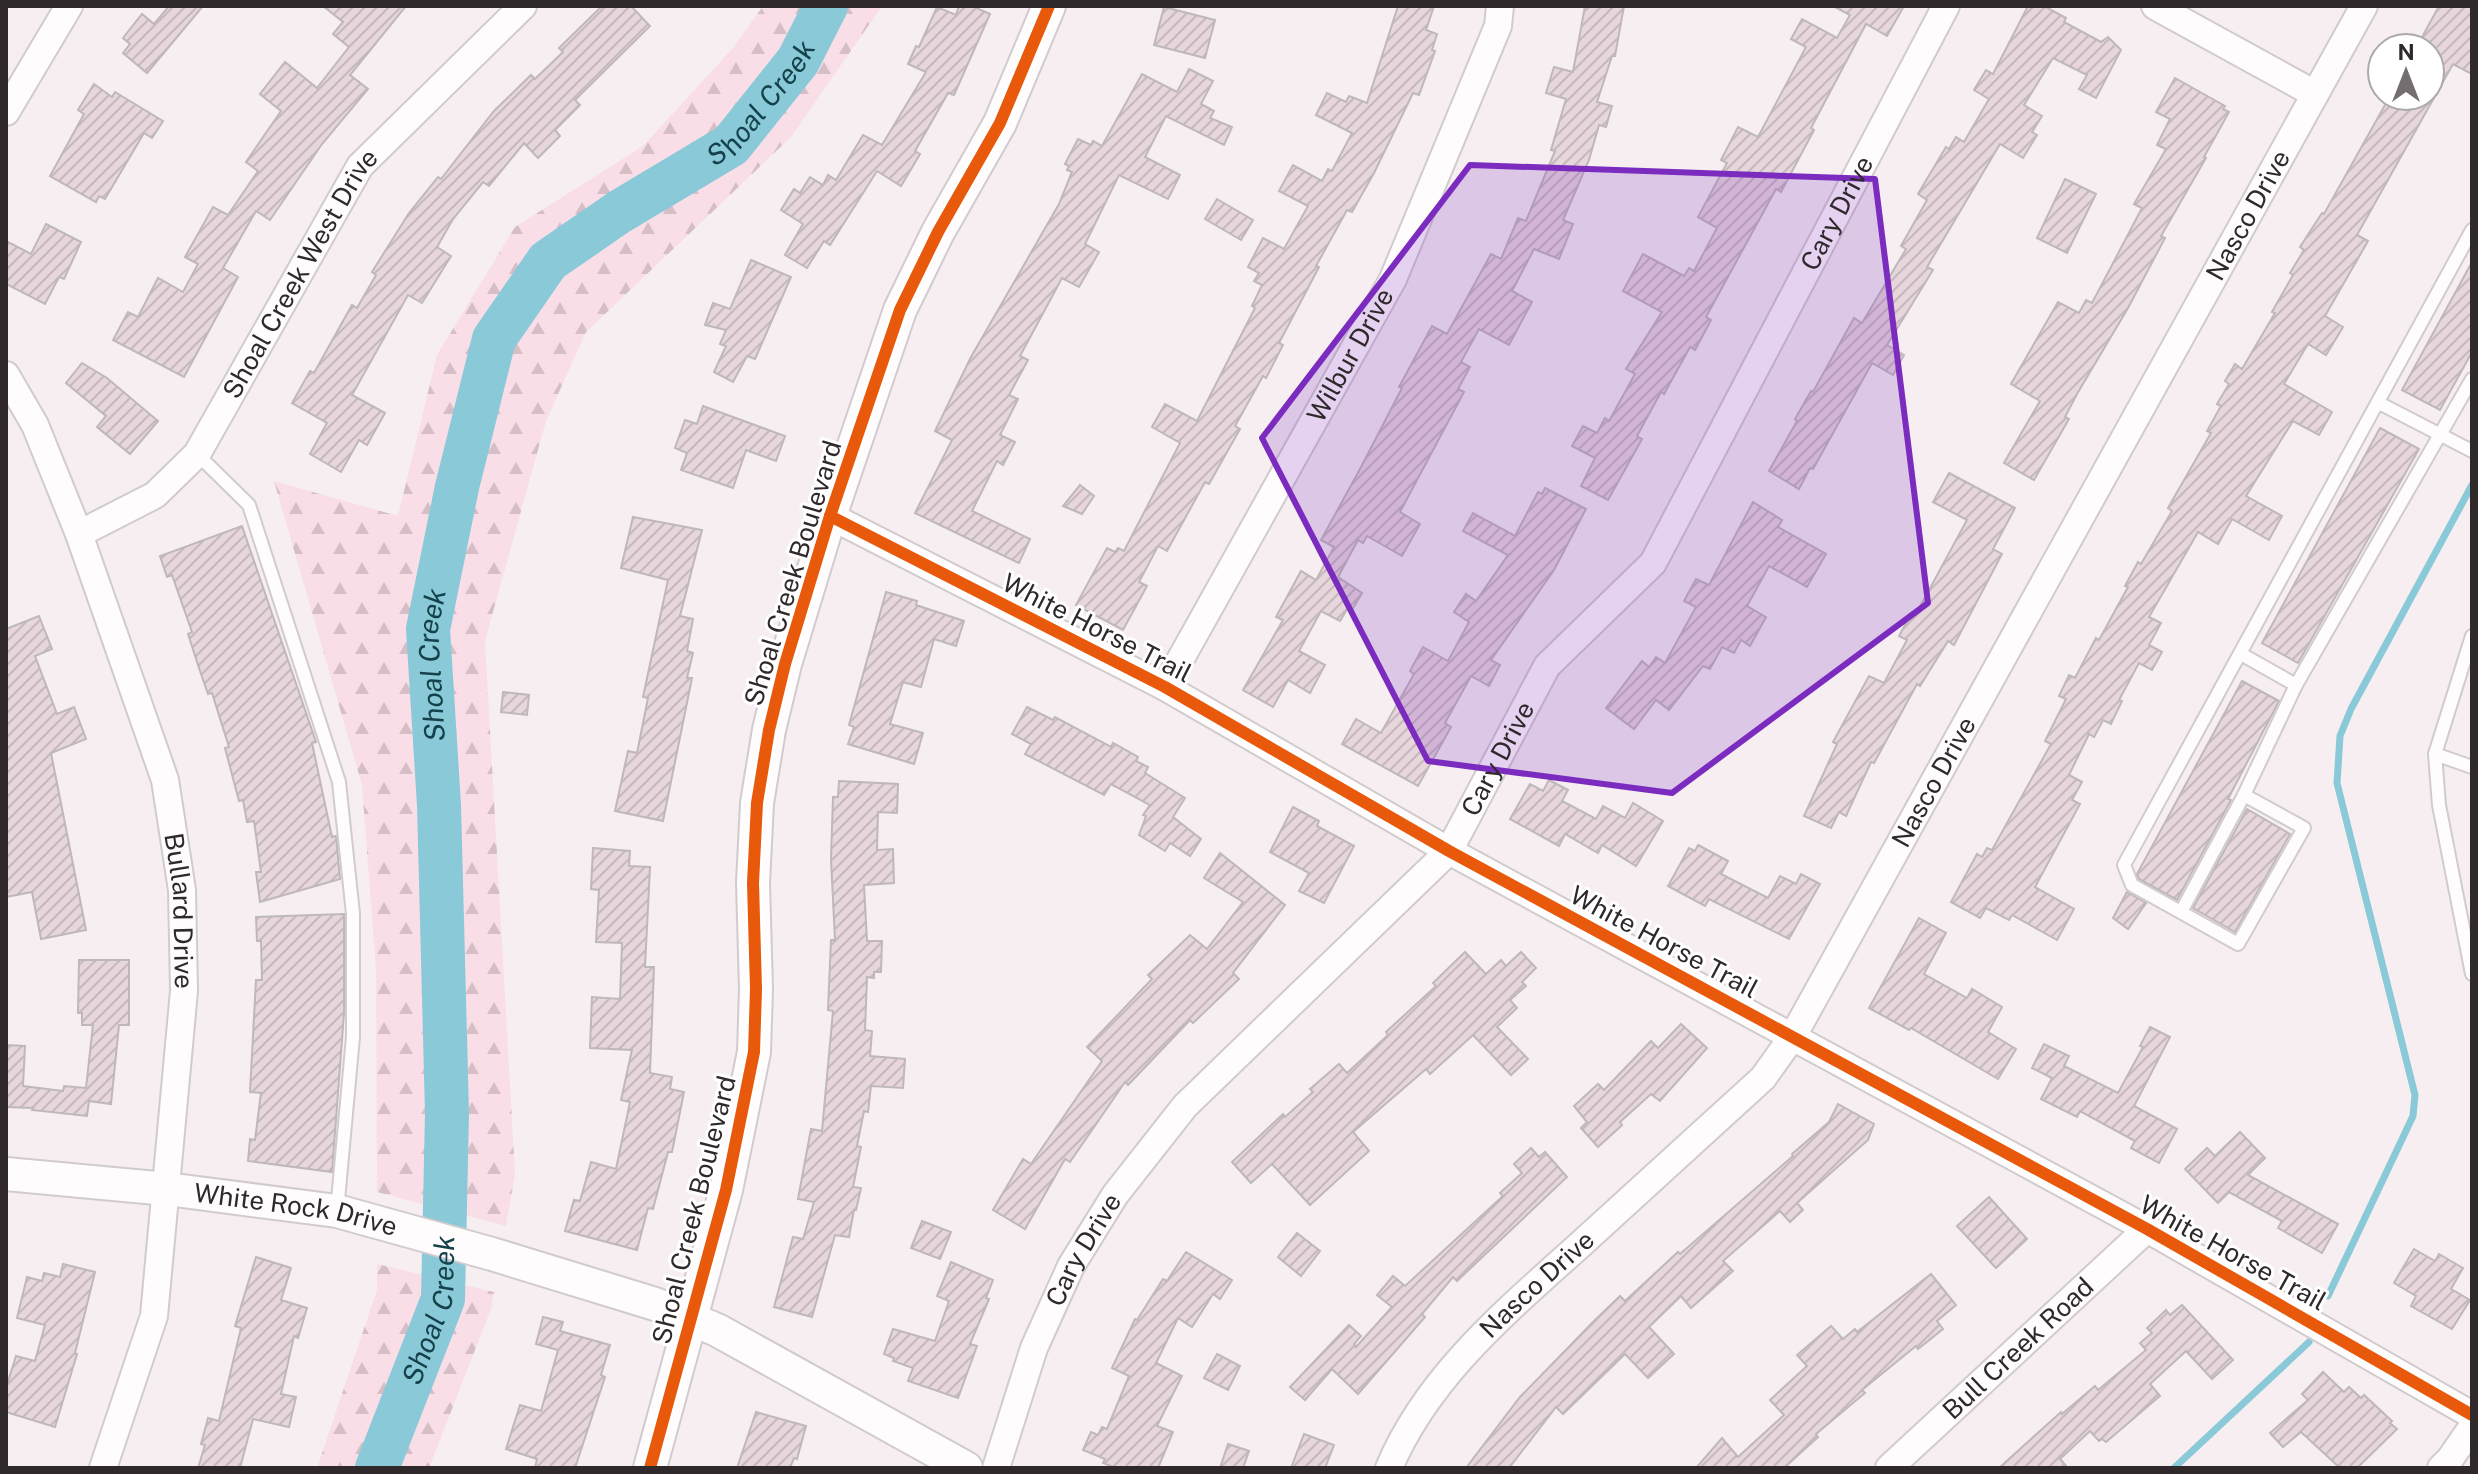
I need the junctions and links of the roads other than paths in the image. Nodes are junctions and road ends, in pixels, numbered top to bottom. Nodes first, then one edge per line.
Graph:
1 (69, 6) edge
2 (523, 6) edge
3 (1049, 6) edge
4 (1500, 6) edge
5 (1946, 6) edge
6 (2155, 6) edge
7 (2364, 6) edge
8 (2315, 94) junction
9 (6, 112) edge
10 (2472, 230) edge
11 (6, 375) edge
12 (2472, 379) edge
13 (2379, 403) junction
14 (2442, 434) junction
15 (2472, 451) edge
16 (197, 454) junction
17 (830, 516) junction
18 (79, 534) junction
19 (2472, 636) edge
20 (2241, 654) junction
21 (2296, 685) junction
22 (1165, 687) junction
23 (2435, 754) junction
24 (2472, 767) edge
25 (2244, 795) junction
26 (1449, 851) junction
27 (2181, 912) junction
28 (2472, 974) edge
29 (1793, 1036) junction
30 (6, 1174) edge
31 (167, 1189) junction
32 (337, 1211) junction
33 (2147, 1229) junction
34 (692, 1320) junction
35 (2472, 1415) edge
36 (2472, 1427) edge
37 (2472, 1438) edge
38 (103, 1468) edge
39 (650, 1468) edge
40 (966, 1468) edge
41 (996, 1468) edge
42 (1389, 1468) edge
43 (1889, 1468) edge
44 (2441, 1468) edge
45 (2464, 1468) edge

1 - 9 street
2 - 16 street, Shoal Creek West Drive
3 - 17 street, Shoal Creek Boulevard
4 - 22 street, Wilbur Drive
5 - 26 street, Cary Drive
6 - 8 street
7 - 8 street, Nasco Drive
8 - 29 street, Nasco Drive
10 - 13 lane
11 - 18 street, Bullard Drive
12 - 14 lane
13 - 14 lane
13 - 20 lane
14 - 15 lane
14 - 21 lane
16 - 18 street, Shoal Creek West Drive
16 - 32 lane
17 - 22 street, White Horse Trail
17 - 34 street, Shoal Creek Boulevard
18 - 31 street, Bullard Drive
19 - 23 lane
20 - 21 lane
20 - 27 lane
21 - 25 lane
22 - 26 street, White Horse Trail
23 - 24 lane
23 - 28 lane
25 - 27 lane
25 - 27 lane
26 - 29 street, White Horse Trail
26 - 41 street, Cary Drive
29 - 33 street, White Horse Trail
29 - 42 street, Nasco Drive
30 - 31 street, White Rock Drive
31 - 32 street, White Rock Drive
31 - 38 street, Bullard Drive
32 - 34 street, White Rock Drive
33 - 35 street, White Horse Trail
33 - 43 street, Bull Creek Road
34 - 39 street, Shoal Creek Boulevard
34 - 40 street, White Rock Drive
36 - 44 street
37 - 45 street

